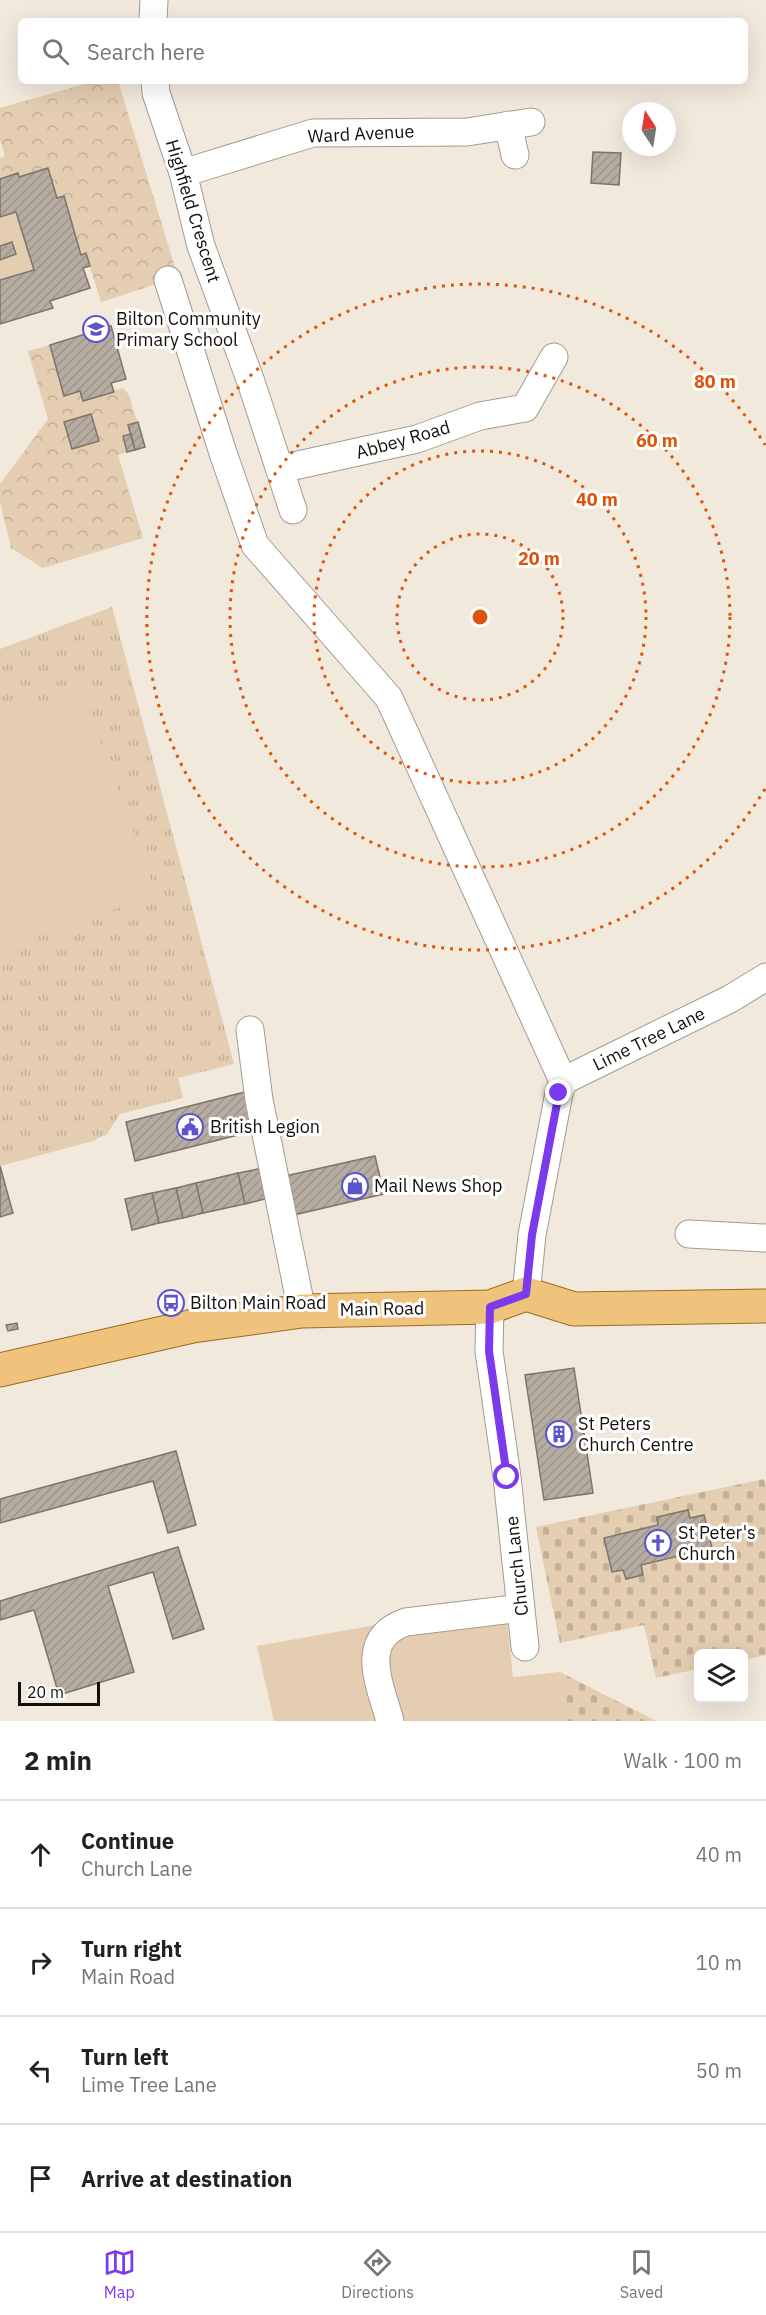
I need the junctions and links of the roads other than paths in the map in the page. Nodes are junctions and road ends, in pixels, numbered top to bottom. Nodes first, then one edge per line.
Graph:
1 (154, 0) edge
2 (153, 18) edge
3 (155, 84) edge
4 (515, 155) dead end
5 (183, 173) junction
6 (168, 280) dead end
7 (554, 357) dead end
8 (280, 469) junction
9 (293, 510) dead end
10 (766, 977) edge
11 (250, 1030) dead end
12 (563, 1081) junction
13 (689, 1234) dead end
14 (766, 1238) edge
15 (526, 1294) junction
16 (766, 1306) edge
17 (490, 1307) junction
18 (302, 1311) junction
19 (0, 1370) edge
20 (521, 1608) junction
21 (525, 1647) dead end
22 (390, 1721) edge

1 - 2 street
3 - 5 street, Highfield Crescent
4 - 5 street, Ward Avenue
5 - 8 street, Highfield Crescent
6 - 12 street
7 - 8 street, Abbey Road
8 - 9 street, Highfield Crescent
10 - 12 street, Lime Tree Lane
11 - 18 street
12 - 15 street
13 - 14 street
15 - 16 main road
15 - 17 main road, Main Road
17 - 18 main road, Main Road
17 - 20 street, Church Lane
18 - 19 main road, Main Road
20 - 21 street, Church Lane
20 - 22 street

